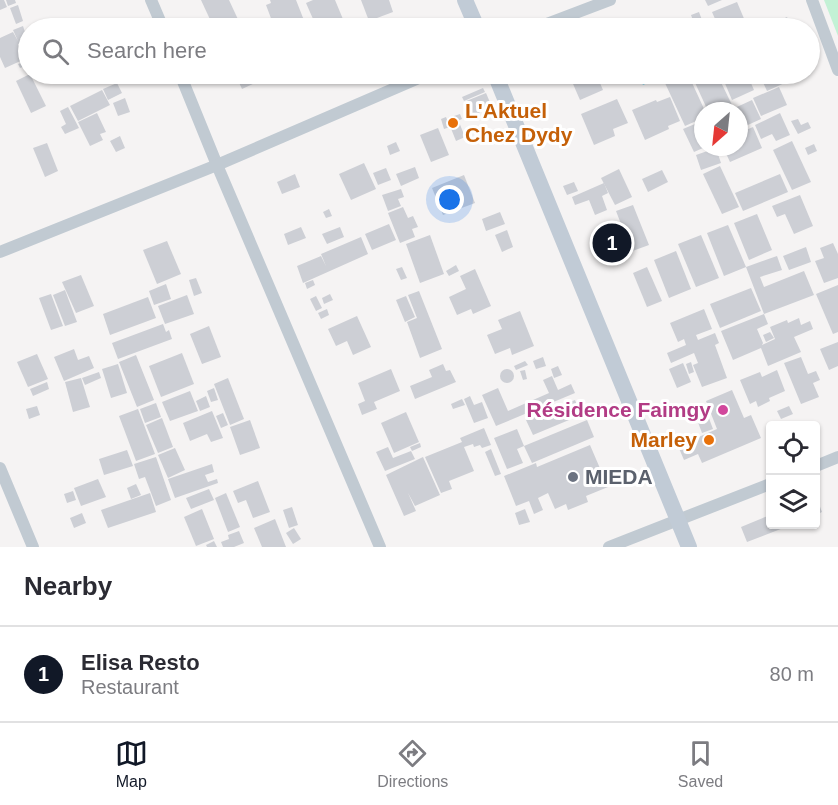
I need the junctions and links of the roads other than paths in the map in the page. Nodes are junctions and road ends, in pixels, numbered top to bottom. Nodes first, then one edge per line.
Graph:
1 (151, 0) edge
2 (465, 0) edge
3 (610, 0) edge
4 (812, 0) edge
5 (159, 18) edge
6 (473, 18) edge
7 (562, 18) edge
8 (819, 18) edge
9 (820, 22) edge
10 (838, 70) edge
11 (184, 84) edge
12 (405, 84) edge
13 (499, 84) edge
14 (217, 165) junction
15 (0, 252) edge
16 (838, 457) edge
17 (820, 464) edge
18 (0, 468) edge
19 (766, 486) edge
20 (678, 521) junction
21 (33, 547) edge
22 (380, 547) edge
23 (609, 547) edge
24 (689, 547) edge

1 - 5 street
2 - 6 street
3 - 7 street
4 - 8 street
9 - 10 street
11 - 14 street
12 - 14 street
13 - 20 street
14 - 15 street
14 - 22 street
16 - 17 street
18 - 21 street
19 - 20 street
20 - 23 street
20 - 24 street

